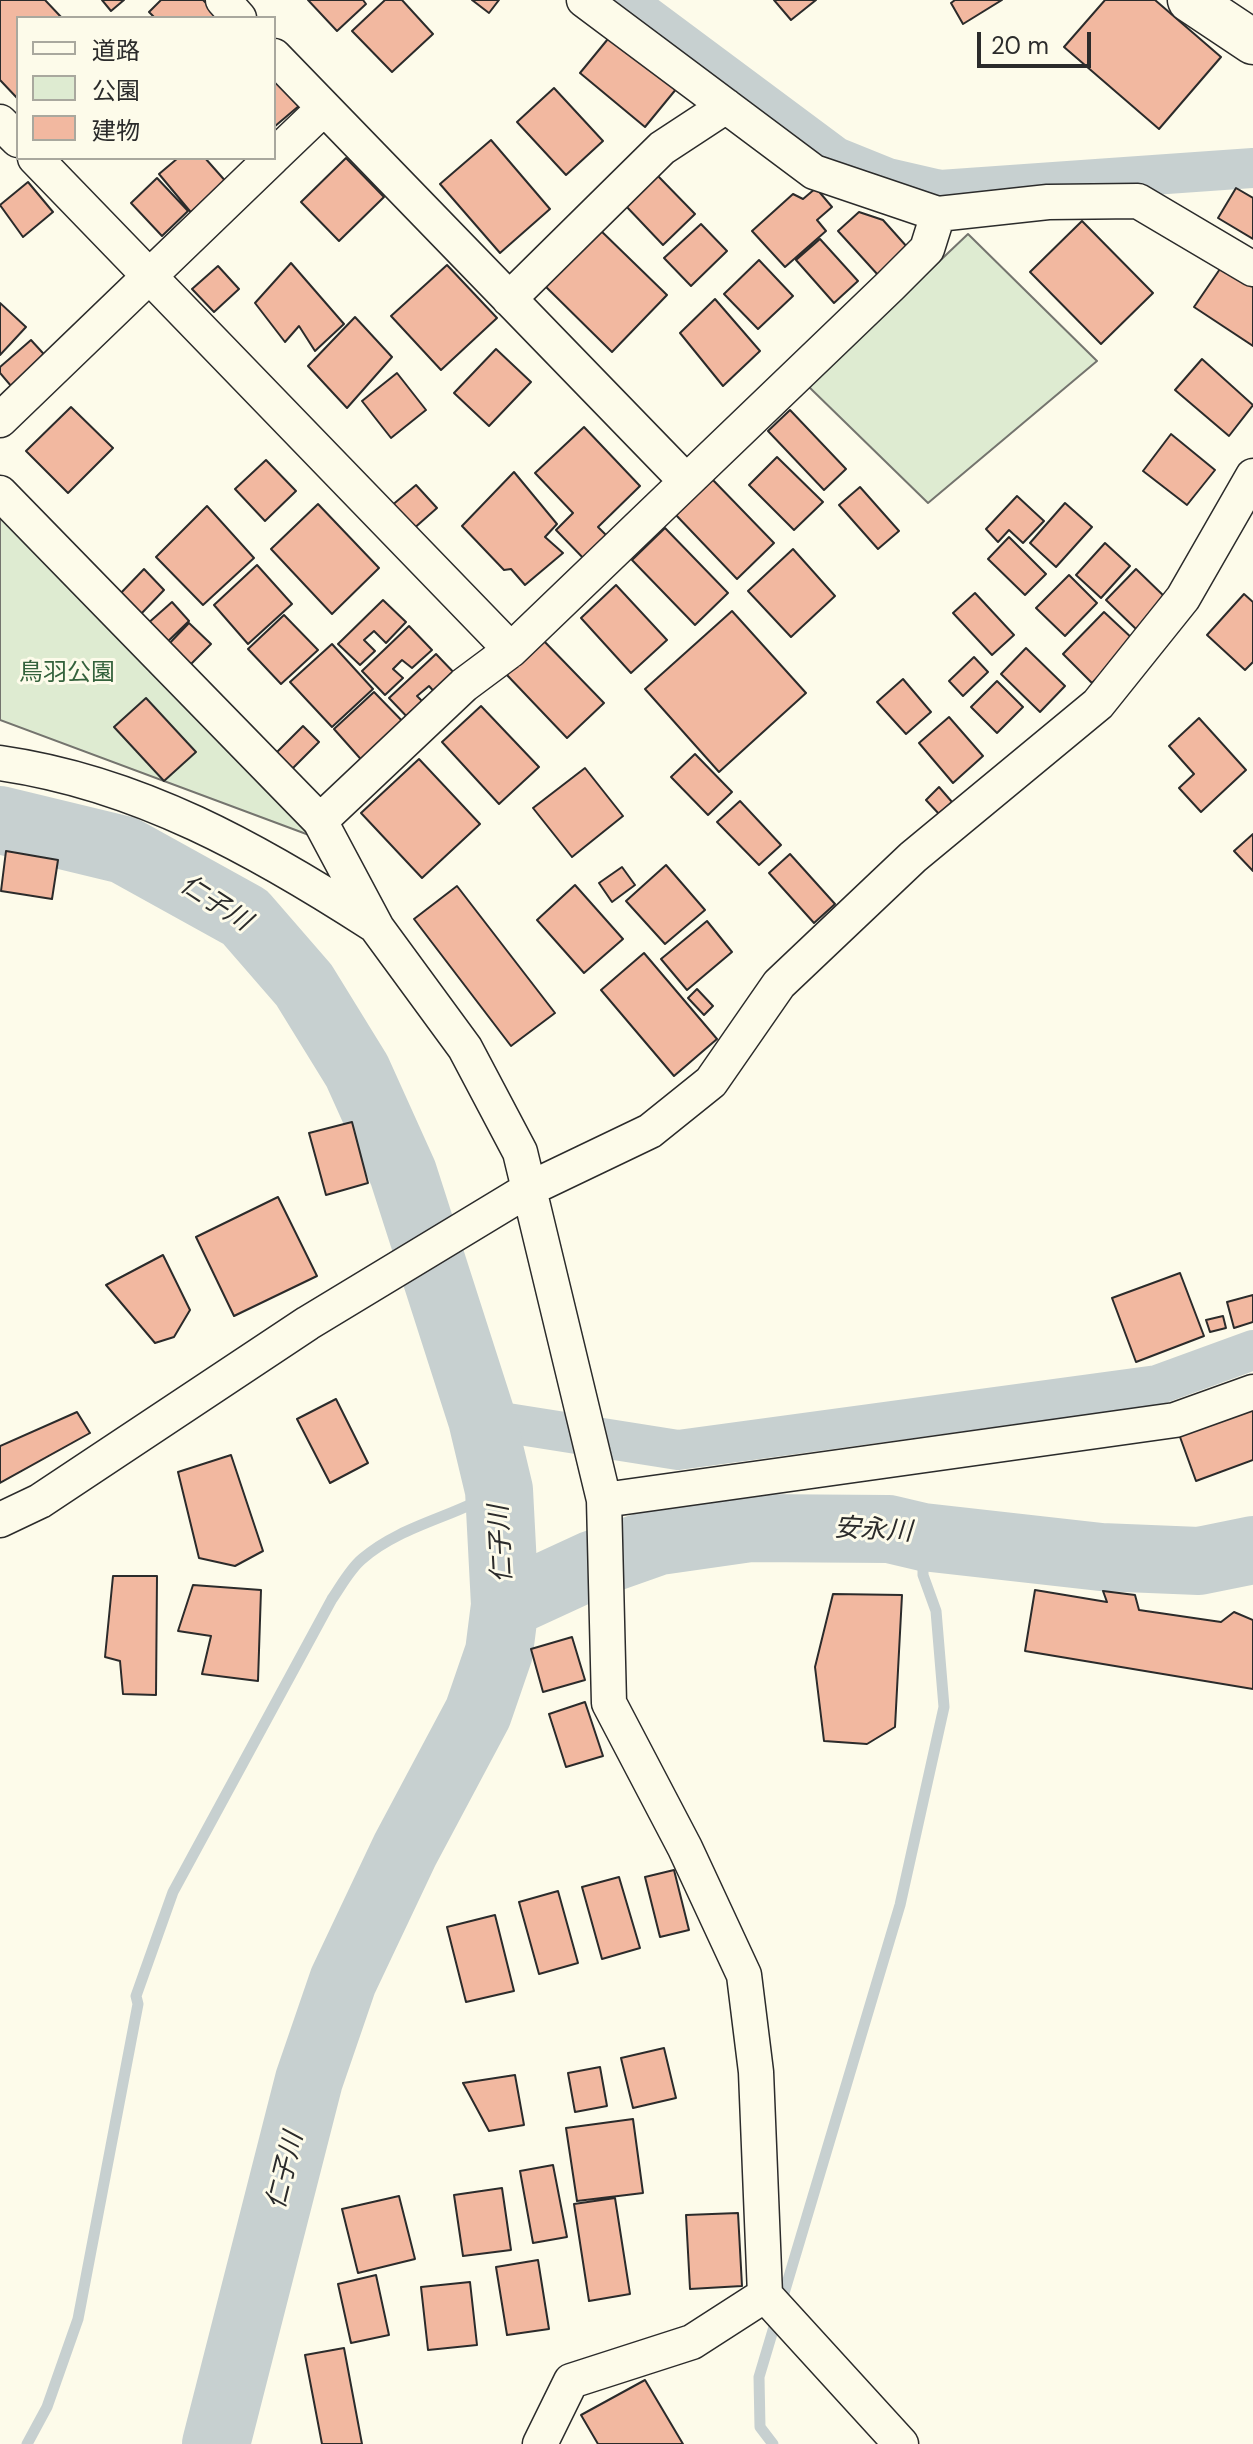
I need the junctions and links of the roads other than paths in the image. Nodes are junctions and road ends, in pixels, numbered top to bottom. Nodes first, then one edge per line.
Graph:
1 (223, 0) edge
2 (584, 0) edge
3 (1190, 0) edge
4 (237, 16) edge
5 (1253, 42) edge
6 (276, 58) edge
7 (726, 106) junction
8 (322, 110) junction
9 (0, 122) edge
10 (16, 138) edge
11 (276, 154) edge
12 (37, 160) edge
13 (270, 160) edge
14 (938, 214) junction
15 (1253, 269) edge
16 (151, 275) junction
17 (509, 299) junction
18 (0, 420) edge
19 (1253, 476) edge
20 (686, 481) junction
21 (0, 493) edge
22 (511, 650) junction
23 (0, 763) edge
24 (320, 821) junction
25 (377, 928) junction
26 (531, 1188) junction
27 (1253, 1392) edge
28 (604, 1500) junction
29 (0, 1520) edge
30 (765, 2295) junction
31 (540, 2444) edge
32 (901, 2444) edge

1 - 4 street
2 - 7 street
3 - 5 street
6 - 8 street
7 - 14 street
7 - 17 street
8 - 11 street
8 - 17 street
9 - 10 street
12 - 16 street
13 - 16 street
14 - 15 street
14 - 20 street
16 - 18 street
16 - 22 street
17 - 20 street
19 - 26 street
20 - 22 street
21 - 24 street
22 - 24 street
23 - 25 street
24 - 25 street
25 - 26 street
26 - 28 street
26 - 29 street
27 - 28 street
28 - 30 street
30 - 31 street
30 - 32 street

